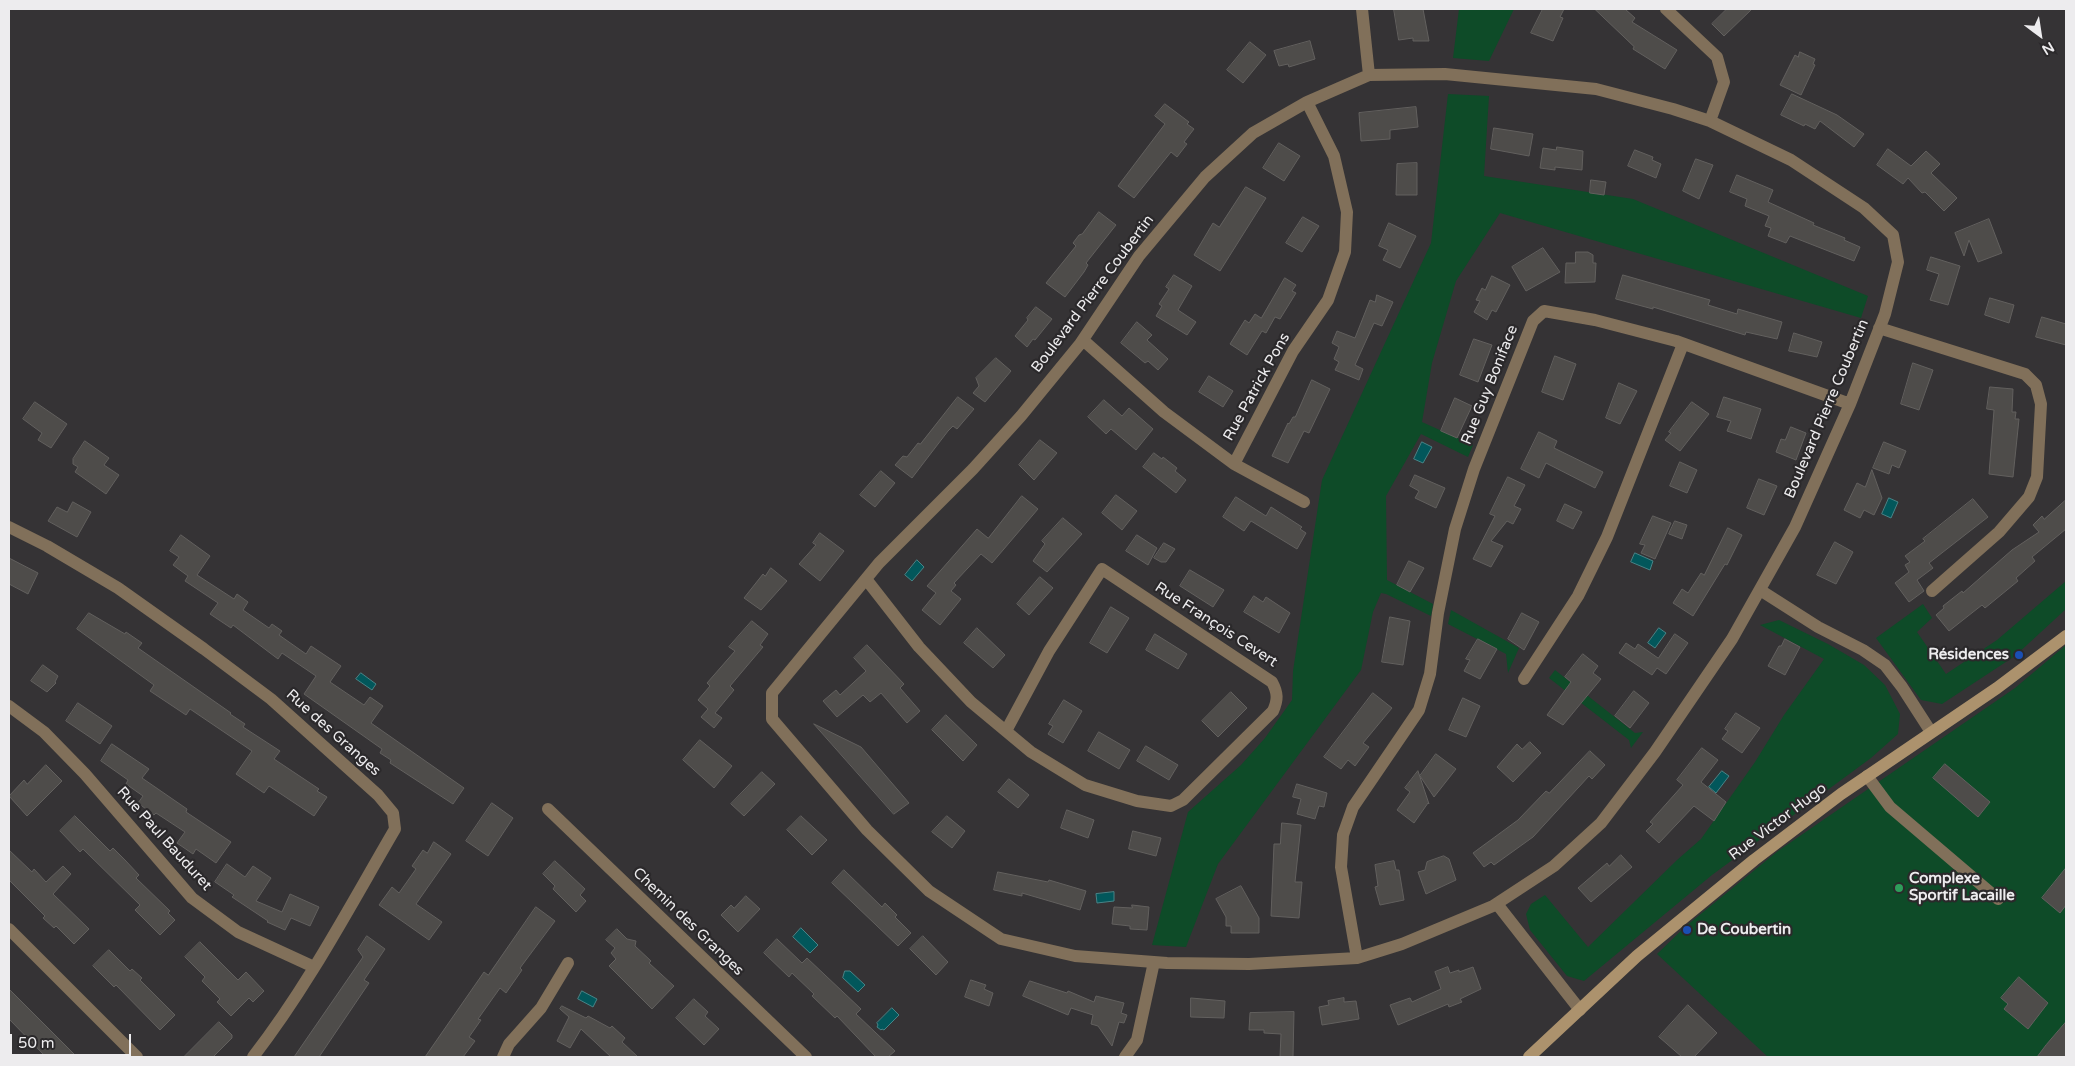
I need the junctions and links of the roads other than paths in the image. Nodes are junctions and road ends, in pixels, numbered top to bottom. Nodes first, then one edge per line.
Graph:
1 (1362, 9) edge
2 (1666, 9) edge
3 (1369, 75) junction
4 (1307, 102) junction
5 (1710, 121) junction
6 (1879, 328) junction
7 (1083, 340) junction
8 (1683, 344) junction
9 (1850, 404) junction
10 (1234, 464) junction
11 (1304, 502) dead end
12 (9, 527) edge
13 (866, 579) junction
14 (1760, 590) junction
15 (1932, 591) dead end
16 (2066, 636) edge
17 (1524, 679) dead end
18 (9, 706) edge
19 (1006, 731) junction
20 (1931, 732) junction
21 (1867, 776) junction
22 (548, 809) dead end
23 (1998, 899) dead end
24 (1497, 904) junction
25 (9, 930) edge
26 (1357, 958) junction
27 (1154, 962) junction
28 (568, 963) dead end
29 (314, 967) junction
30 (1580, 1010) junction
31 (137, 1057) edge
32 (253, 1057) edge
33 (503, 1057) edge
34 (806, 1057) edge
35 (1126, 1057) edge
36 (1530, 1057) edge

1 - 3 street
2 - 5 street
3 - 4 street, Boulevard Pierre Coubertin
3 - 5 street, Boulevard Pierre Coubertin
4 - 7 street, Boulevard Pierre Coubertin
4 - 10 street, Rue Patrick Pons
5 - 6 street, Boulevard Pierre Coubertin
6 - 9 street, Boulevard Pierre Coubertin
6 - 15 street
7 - 10 street, Rue Patrick Pons
7 - 13 street, Boulevard Pierre Coubertin
8 - 9 street, Rue Guy Boniface
8 - 17 street
8 - 26 street, Rue Guy Boniface
9 - 14 street, Boulevard Pierre Coubertin
10 - 11 street, Rue Patrick Pons
12 - 29 street, Rue des Granges
13 - 19 street, Rue François Cevert
13 - 27 street, Boulevard Pierre Coubertin
14 - 20 street
14 - 24 street, Boulevard Pierre Coubertin
16 - 20 street, Rue Victor Hugo
18 - 29 street, Rue Paul Bauduret
19 - 19 street, Rue François Cevert
20 - 21 street, Rue Victor Hugo
21 - 23 street
21 - 30 street, Rue Victor Hugo
22 - 34 street, Chemin des Granges
24 - 26 street, Boulevard Pierre Coubertin
24 - 30 street
25 - 31 street
26 - 27 street, Boulevard Pierre Coubertin
27 - 35 street
28 - 33 street
29 - 32 street, Rue des Granges
30 - 36 street, Rue Victor Hugo

